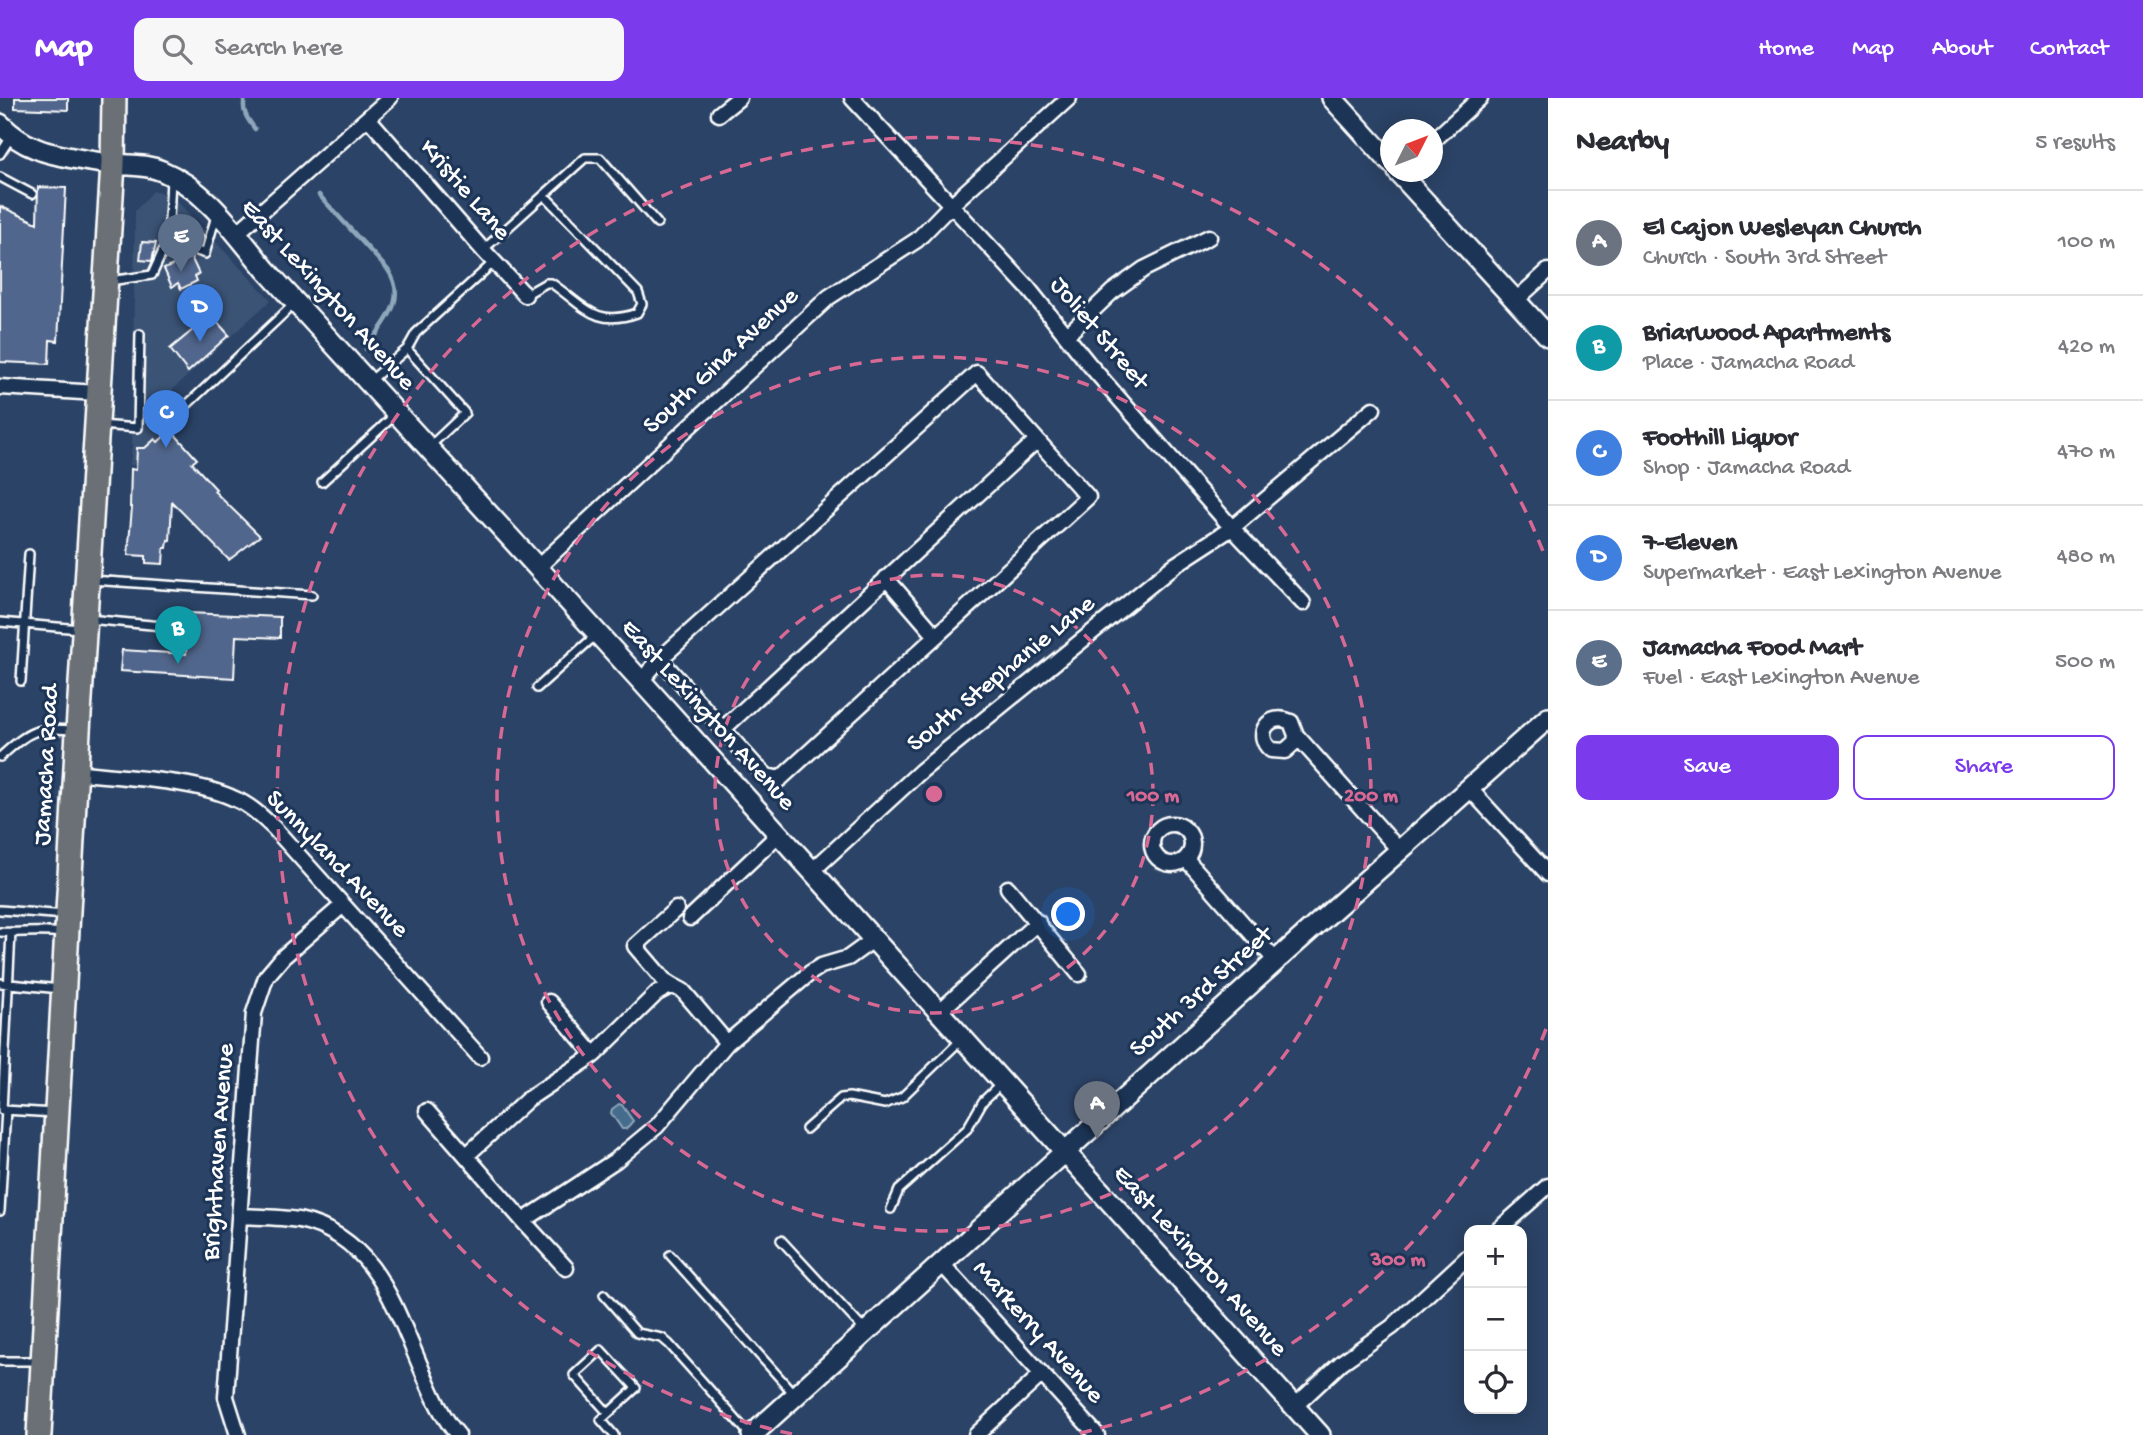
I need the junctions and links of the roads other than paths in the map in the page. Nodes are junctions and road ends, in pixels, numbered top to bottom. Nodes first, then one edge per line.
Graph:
1 (114, 98) edge
2 (390, 98) edge
3 (739, 98) edge
4 (852, 98) edge
5 (1069, 98) edge
6 (1332, 98) edge
7 (1480, 98) edge
8 (719, 114) dead end
9 (368, 118) junction
10 (6, 129) edge
11 (1443, 132) edge
12 (1380, 151) edge
13 (0, 154) edge
14 (113, 164) junction
15 (172, 175) junction
16 (0, 177) edge
17 (1408, 182) edge
18 (33, 194) dead end
19 (544, 195) junction
20 (950, 206) junction
21 (217, 212) junction
22 (657, 223) dead end
23 (236, 234) junction
24 (1209, 237) dead end
25 (168, 240) junction
26 (483, 250) junction
27 (494, 262) junction
28 (1548, 271) edge
29 (105, 282) junction
30 (525, 295) joint
31 (1516, 301) junction
32 (295, 302) junction
33 (140, 334) dead end
34 (1067, 335) junction
35 (1548, 337) edge
36 (407, 349) junction
37 (368, 383) junction
38 (0, 387) edge
39 (98, 393) junction
40 (1373, 409) dead end
41 (397, 414) junction
42 (172, 419) dead end
43 (96, 425) junction
44 (1037, 440) junction
45 (428, 447) junction
46 (323, 482) dead end
47 (1232, 528) junction
48 (29, 554) dead end
49 (537, 568) junction
50 (886, 578) junction
51 (87, 580) junction
52 (312, 595) dead end
53 (1303, 603) dead end
54 (0, 622) edge
55 (25, 624) junction
56 (84, 624) junction
57 (183, 628) dead end
58 (598, 634) junction
59 (936, 636) junction
60 (660, 659) junction
61 (21, 681) dead end
62 (641, 681) junction
63 (537, 688) dead end
64 (1548, 718) edge
65 (723, 729) junction
66 (78, 731) junction
67 (1296, 735) dead end
68 (0, 757) edge
69 (75, 772) junction
70 (1470, 789) junction
71 (779, 834) junction
72 (1400, 851) junction
73 (1186, 859) dead end
74 (812, 871) junction
75 (1548, 874) edge
76 (1008, 888) dead end
77 (342, 905) junction
78 (676, 909) dead end
79 (0, 910) edge
80 (690, 918) dead end
81 (1038, 922) junction
82 (67, 925) junction
83 (0, 932) edge
84 (11, 932) junction
85 (873, 940) junction
86 (1278, 959) junction
87 (1079, 974) dead end
88 (4, 984) edge
89 (672, 985) junction
90 (64, 989) junction
91 (549, 1002) dead end
92 (939, 1012) junction
93 (962, 1039) junction
94 (727, 1043) junction
95 (594, 1055) junction
96 (480, 1057) dead end
97 (1003, 1083) junction
98 (3, 1110) edge
99 (427, 1111) dead end
100 (57, 1113) junction
101 (806, 1129) dead end
102 (1065, 1153) junction
103 (467, 1155) junction
104 (1548, 1186) edge
105 (891, 1209) dead end
106 (0, 1211) edge
107 (241, 1216) junction
108 (523, 1221) junction
109 (1504, 1225) edge
110 (781, 1240) dead end
111 (670, 1255) dead end
112 (1464, 1261) edge
113 (942, 1264) junction
114 (566, 1268) dead end
115 (604, 1295) dead end
116 (866, 1332) junction
117 (0, 1361) edge
118 (43, 1362) junction
119 (1042, 1374) junction
120 (796, 1395) junction
121 (1295, 1406) junction
122 (608, 1413) junction
123 (39, 1435) edge
124 (238, 1435) edge
125 (458, 1435) edge
126 (614, 1435) edge
127 (751, 1435) edge
128 (976, 1435) edge
129 (1097, 1435) edge
130 (1320, 1435) edge

1 - 14 main road, Jamacha Road
2 - 9 street
3 - 8 street
4 - 20 street, Joliet Street
5 - 20 street, South Gina Avenue
6 - 12 street
7 - 11 street
9 - 23 street
9 - 26 street, Kristie Lane
10 - 13 lane
10 - 14 street, East Lexington Avenue
14 - 15 street, East Lexington Avenue
14 - 29 main road, Jamacha Road
15 - 21 street, East Lexington Avenue
15 - 25 lane
16 - 18 lane
17 - 31 street
19 - 22 lane
19 - 26 lane
19 - 30 lane
20 - 34 street, Joliet Street
20 - 49 street, South Gina Avenue
21 - 23 street, East Lexington Avenue
21 - 25 lane
23 - 32 street, East Lexington Avenue
24 - 34 street
25 - 29 lane
26 - 27 street, Kristie Lane
27 - 30 street, Kristie Lane
27 - 36 lane
28 - 31 street
29 - 39 main road, Jamacha Road
31 - 35 street
32 - 37 street, East Lexington Avenue
32 - 42 lane
33 - 43 lane
34 - 47 street, Joliet Street
36 - 37 lane
36 - 45 lane
37 - 41 street, East Lexington Avenue
38 - 39 street
39 - 43 main road, Jamacha Road
40 - 47 street, South Stephanie Lane
41 - 45 street, East Lexington Avenue
41 - 46 lane
43 - 51 main road, Jamacha Road
44 - 50 street
44 - 59 street
44 - 60 street
45 - 49 street, East Lexington Avenue
47 - 53 street, Joliet Street
47 - 74 street, South Stephanie Lane
48 - 55 lane
49 - 58 street, East Lexington Avenue
50 - 59 street
50 - 65 street
51 - 52 lane
51 - 56 main road, Jamacha Road
54 - 55 lane
55 - 56 lane
55 - 61 lane
56 - 57 lane
56 - 66 main road, Jamacha Road
58 - 62 street, East Lexington Avenue
58 - 63 lane
59 - 65 street
60 - 62 street
60 - 65 street
62 - 71 street, East Lexington Avenue
64 - 70 street, South 3rd Street
66 - 68 lane
66 - 69 main road, Jamacha Road
67 - 72 street
69 - 77 street, Sunnyland Avenue
69 - 82 main road, Jamacha Road
70 - 72 street, South 3rd Street
70 - 75 street
71 - 74 street, East Lexington Avenue
71 - 80 street
72 - 86 street, South 3rd Street
73 - 86 street
74 - 85 street, East Lexington Avenue
76 - 81 street
77 - 96 street, Sunnyland Avenue
77 - 107 street, Brighthaven Avenue
78 - 89 street
79 - 82 lane
81 - 87 street
81 - 92 street
82 - 84 lane
82 - 90 main road, Jamacha Road
83 - 84 lane
84 - 88 lane
85 - 92 street, East Lexington Avenue
85 - 94 street
86 - 102 street, South 3rd Street
88 - 90 lane
88 - 98 lane
89 - 94 street
89 - 95 street
90 - 100 main road, Jamacha Road
91 - 95 street
92 - 93 street, East Lexington Avenue
93 - 97 street, East Lexington Avenue
93 - 101 lane
94 - 108 street
95 - 103 street
97 - 102 street, East Lexington Avenue
97 - 105 lane
98 - 100 lane
98 - 106 lane
99 - 103 street
100 - 118 main road, Jamacha Road
102 - 113 street, South 3rd Street
102 - 121 street, East Lexington Avenue
103 - 108 street
104 - 109 street
107 - 124 street, Brighthaven Avenue
107 - 125 street
108 - 114 street
110 - 116 lane
111 - 120 lane
112 - 121 street
113 - 116 street, South 3rd Street
113 - 119 street, Markerry Avenue
115 - 127 lane
116 - 120 street, South 3rd Street
117 - 118 lane
118 - 123 main road, Jamacha Road
119 - 128 street
119 - 129 street, Markerry Avenue
120 - 127 street, South 3rd Street
121 - 130 street, East Lexington Avenue
122 - 122 lane
122 - 126 lane

